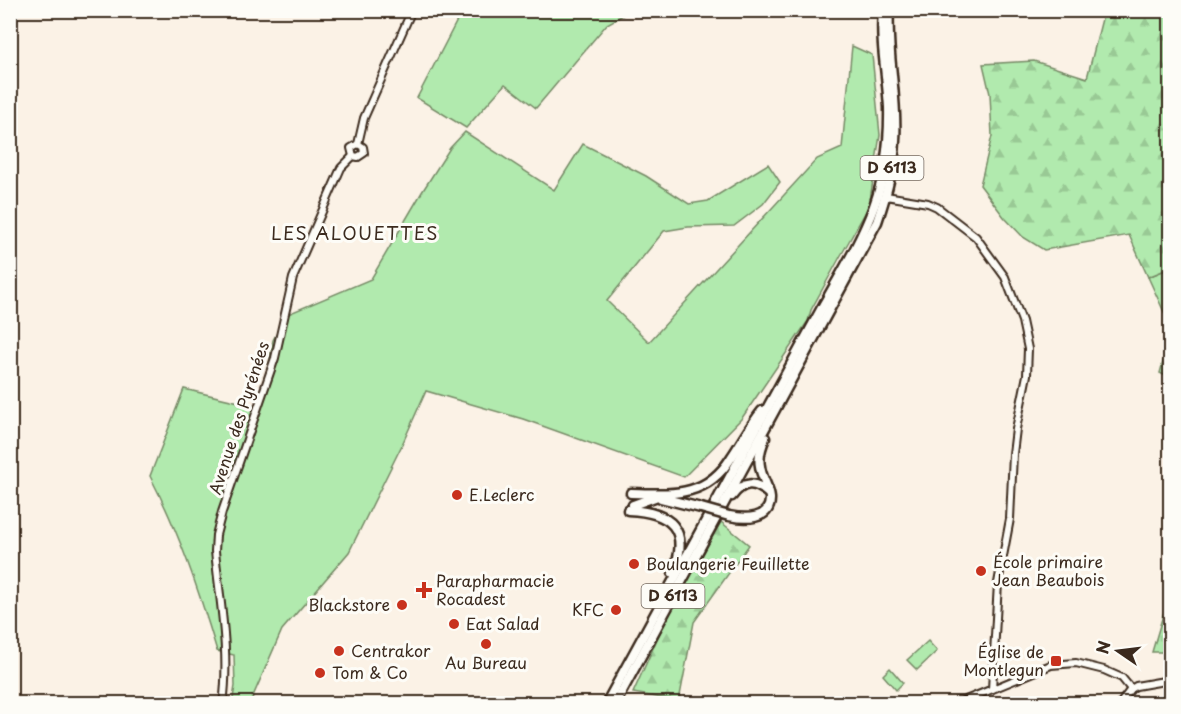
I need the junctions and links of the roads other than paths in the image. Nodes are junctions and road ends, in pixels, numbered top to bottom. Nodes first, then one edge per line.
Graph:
1 (412, 10) edge
2 (883, 10) edge
3 (889, 10) edge
4 (358, 144) junction
5 (353, 156) junction
6 (886, 196) junction
7 (829, 312) junction
8 (772, 399) junction
9 (631, 493) dead end
10 (644, 493) junction
11 (768, 493) junction
12 (655, 497) junction
13 (699, 548) junction
14 (664, 599) junction
15 (1170, 680) edge
16 (992, 689) junction
17 (1131, 689) junction
18 (223, 704) edge
19 (606, 704) edge
20 (615, 704) edge
21 (956, 704) edge
22 (1120, 704) edge

1 - 4 street
2 - 8 highway, D 6113
3 - 6 highway, D 6113
4 - 5 street
4 - 5 street
5 - 18 street, Avenue des Pyrénées
6 - 7 highway, D 6113
6 - 16 street
7 - 11 highway
7 - 13 highway, D 6113
8 - 10 highway
8 - 14 highway, D 6113
9 - 10 highway
10 - 12 highway
11 - 12 highway, bridge
11 - 13 highway
12 - 14 highway
13 - 20 highway, D 6113
14 - 19 highway, D 6113
15 - 17 street
16 - 17 street
16 - 21 street
17 - 22 street

